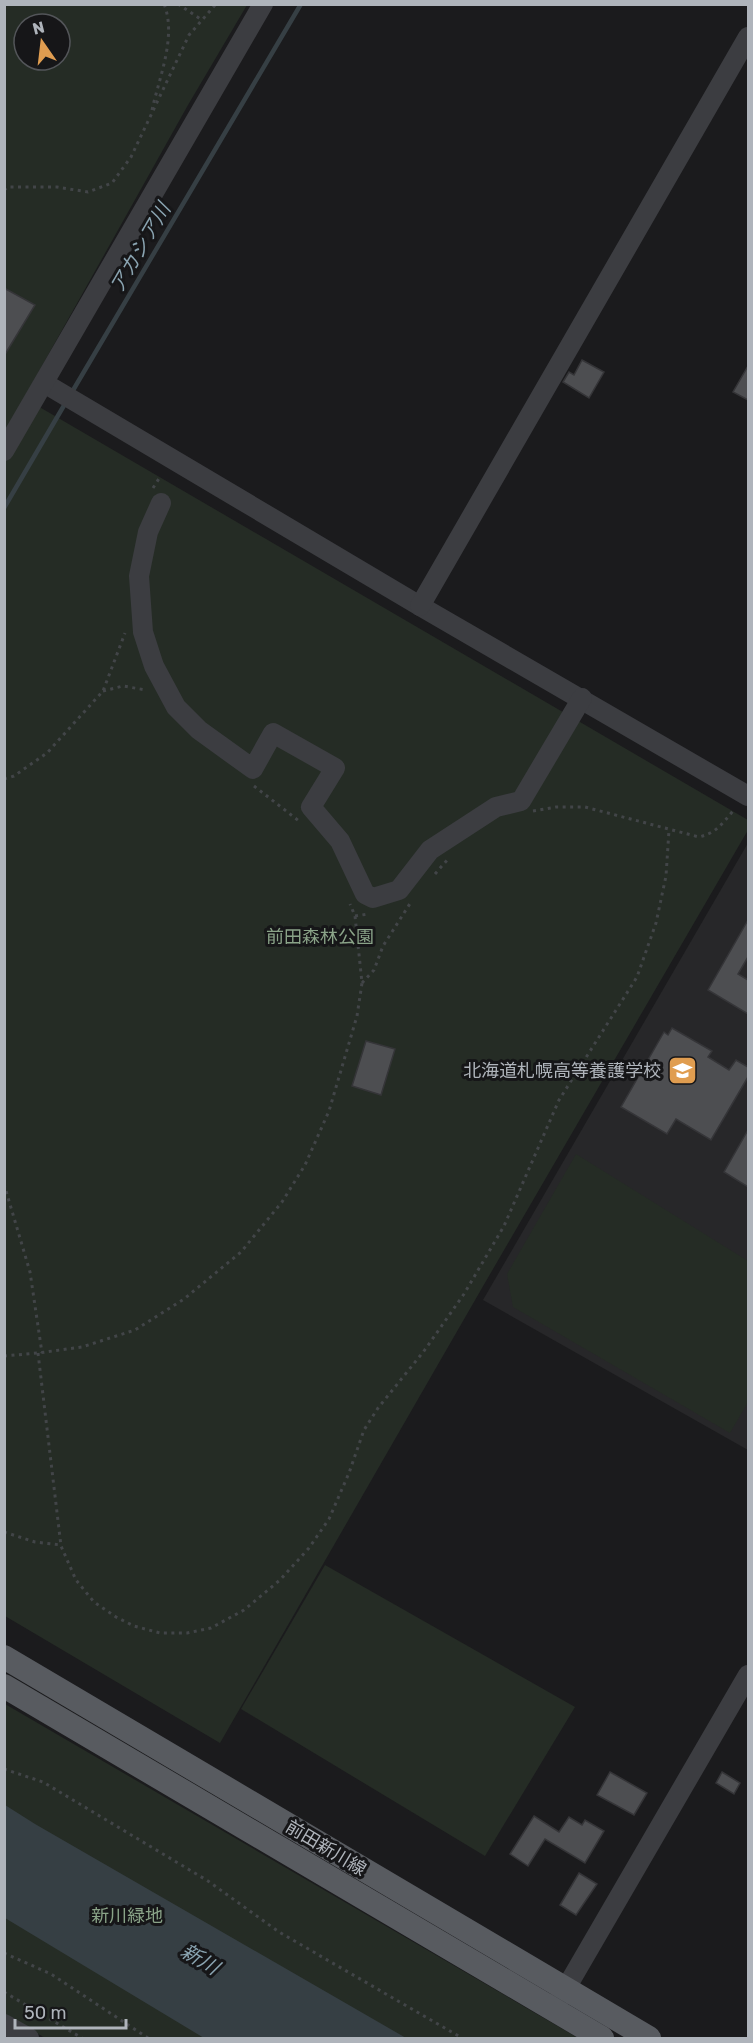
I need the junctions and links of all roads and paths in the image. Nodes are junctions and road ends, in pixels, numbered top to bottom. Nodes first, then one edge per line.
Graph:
1 (164, 4) edge
2 (178, 4) edge
3 (216, 4) edge
4 (263, 4) edge
5 (202, 20) junction
6 (748, 37) edge
7 (150, 118) junction
8 (6, 188) edge
9 (48, 386) junction
10 (4, 451) edge
11 (161, 503) dead end
12 (420, 606) junction
13 (129, 643) dead end
14 (142, 681) dead end
15 (103, 691) junction
16 (582, 698) junction
17 (4, 779) edge
18 (246, 780) dead end
19 (748, 796) edge
20 (532, 811) dead end
21 (733, 811) dead end
22 (300, 822) dead end
23 (669, 830) junction
24 (450, 857) dead end
25 (429, 881) dead end
26 (414, 899) dead end
27 (349, 900) dead end
28 (362, 983) junction
29 (4, 1184) edge
30 (40, 1353) junction
31 (4, 1356) edge
32 (4, 1532) edge
33 (61, 1546) junction
34 (4, 1657) edge
35 (748, 1675) edge
36 (4, 1686) edge
37 (4, 1769) edge
38 (4, 1953) edge
39 (4, 1992) edge
40 (559, 2000) junction
41 (4, 2024) edge
42 (29, 2038) edge
43 (82, 2038) edge
44 (148, 2038) edge
45 (462, 2038) edge
46 (602, 2038) edge
47 (649, 2038) edge

1 - 7 path
2 - 5 path
3 - 5 path
4 - 9 street
5 - 7 path
6 - 12 street
7 - 8 path
9 - 10 street
9 - 12 street
11 - 16 street
12 - 16 street
13 - 15 path
14 - 15 path
15 - 17 path
16 - 19 street
18 - 22 path
20 - 23 path
21 - 23 path
23 - 33 path
24 - 25 path
26 - 28 path
27 - 28 path
28 - 30 path
29 - 30 path
30 - 31 path
30 - 33 path
32 - 33 path
34 - 40 main road, 前田新川線
35 - 40 street
36 - 40 main road, 前田新川線
37 - 45 path
38 - 44 path
39 - 43 path
40 - 46 main road, 前田新川線
40 - 47 main road, 前田新川線
41 - 42 street

